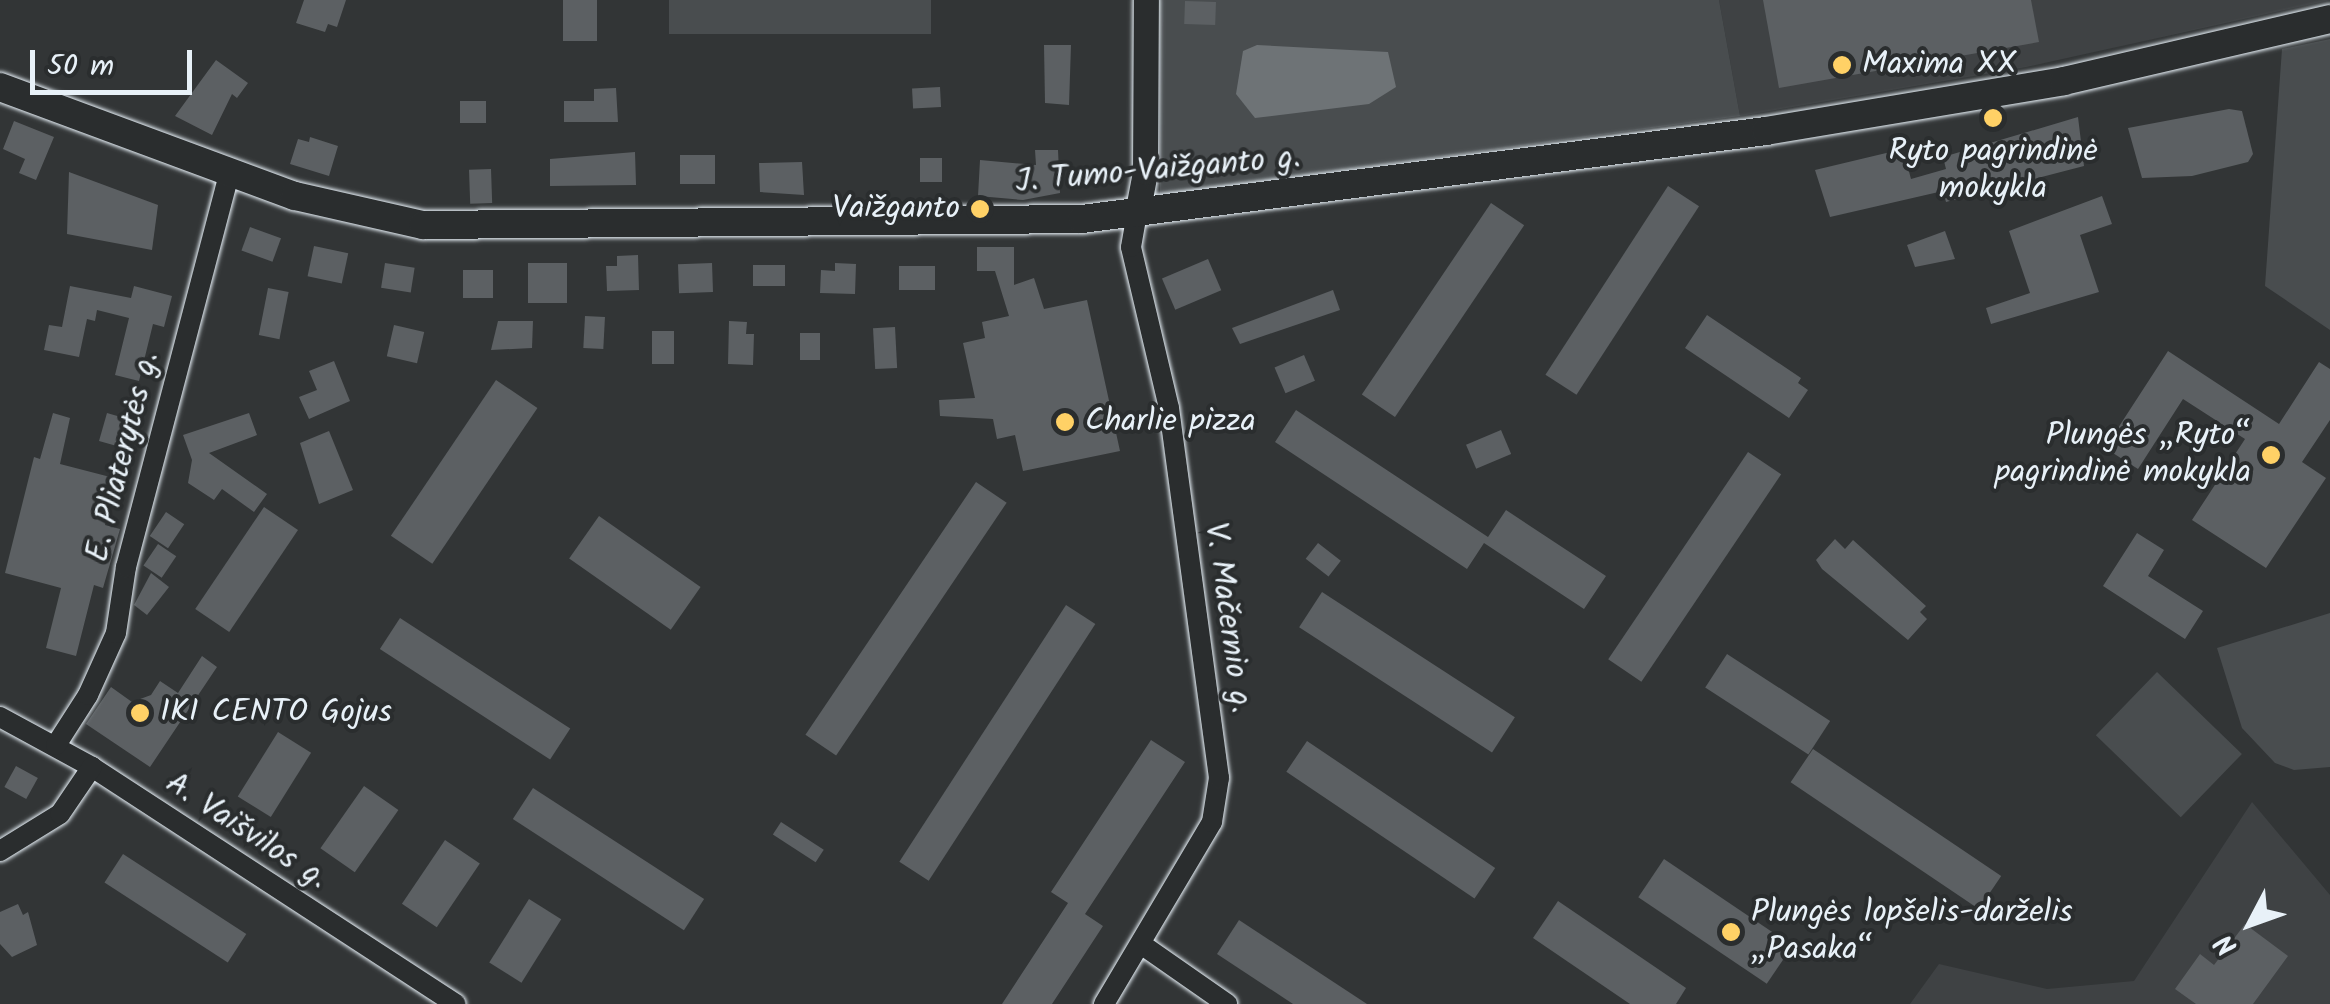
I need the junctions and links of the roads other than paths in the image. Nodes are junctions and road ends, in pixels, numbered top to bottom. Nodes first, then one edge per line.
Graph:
1 (1146, 0) edge
2 (2330, 19) edge
3 (0, 86) edge
4 (229, 174) junction
5 (1136, 214) junction
6 (0, 717) edge
7 (56, 745) junction
8 (92, 767) junction
9 (0, 851) edge
10 (1142, 944) junction
11 (455, 1004) edge
12 (1104, 1004) edge
13 (1227, 1004) edge

1 - 5 street
2 - 5 main road, J. Tumo-Vaižganto g.
3 - 4 main road, J. Tumo-Vaižganto g.
4 - 5 main road, J. Tumo-Vaižganto g.
4 - 7 street, E. Pliaterytės g.
5 - 10 street, V. Mačernio g.
6 - 7 street, A. Vaišvilos g.
7 - 8 street, A. Vaišvilos g.
8 - 9 street
8 - 11 street, A. Vaišvilos g.
10 - 12 street, V. Mačernio g.
10 - 13 street

